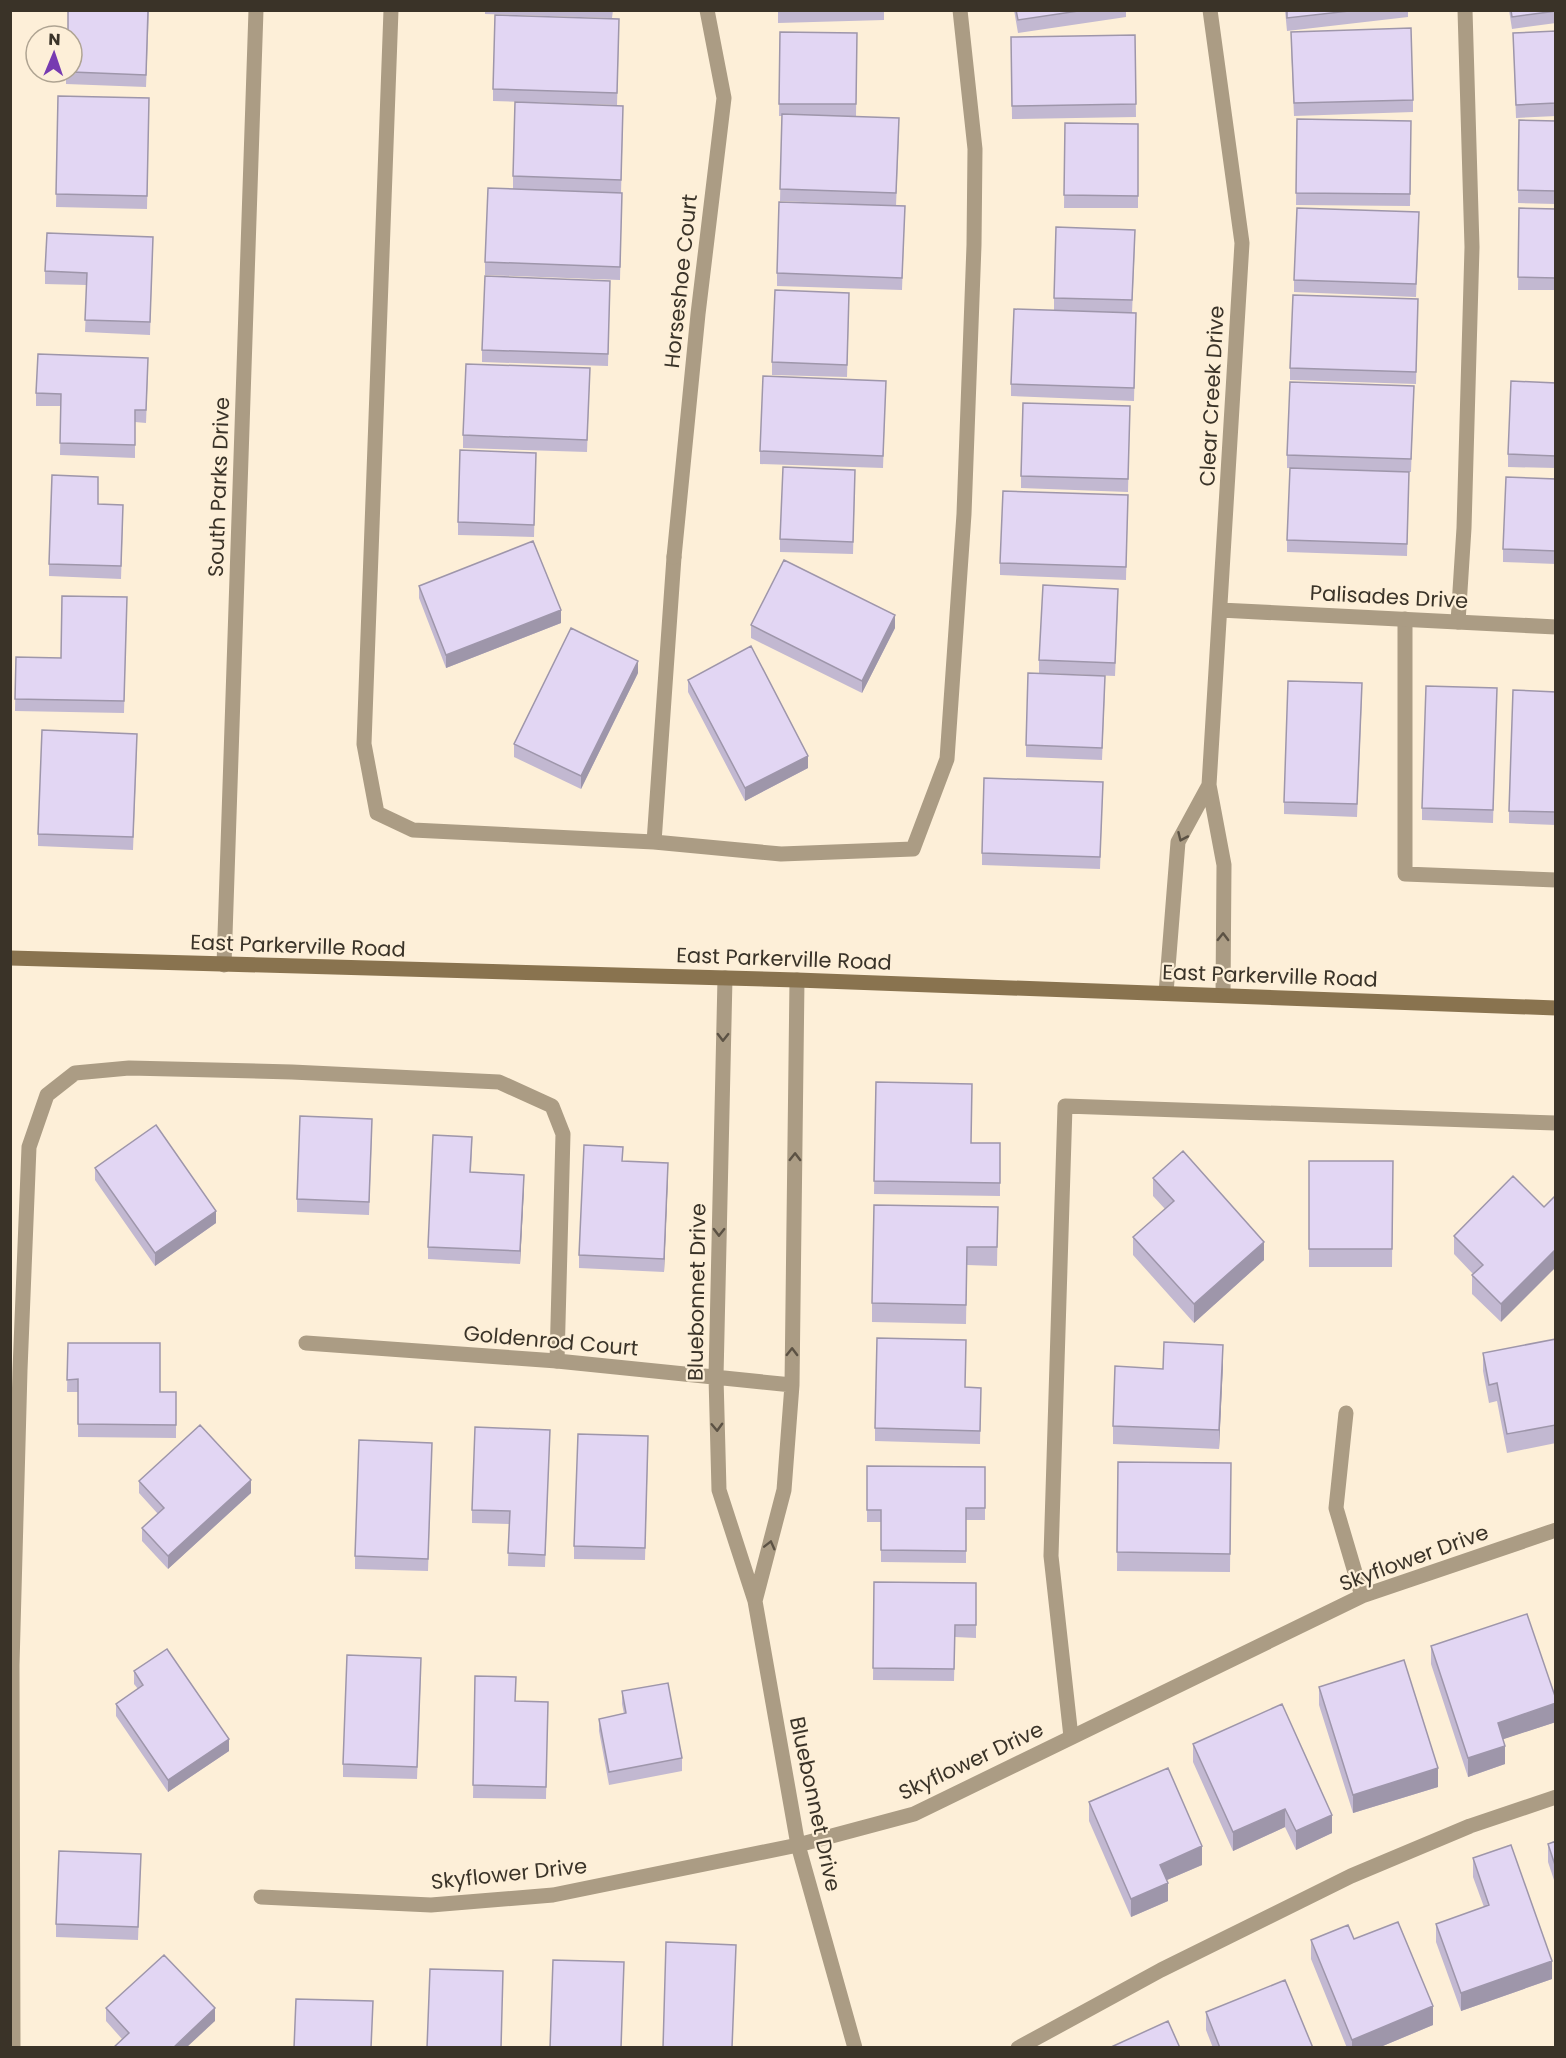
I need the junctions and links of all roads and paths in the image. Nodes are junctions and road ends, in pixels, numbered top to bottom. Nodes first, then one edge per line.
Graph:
1 (256, 10) edge
2 (391, 10) edge
3 (707, 10) edge
4 (960, 10) edge
5 (1210, 10) edge
6 (1466, 10) edge
7 (1220, 610) junction
8 (1405, 619) junction
9 (1458, 622) junction
10 (1556, 627) edge
11 (1209, 785) junction
12 (654, 842) junction
13 (1556, 880) edge
14 (10, 958) edge
15 (224, 965) junction
16 (725, 978) junction
17 (797, 980) junction
18 (1166, 993) junction
19 (1223, 995) junction
20 (1556, 1008) edge
21 (1556, 1123) edge
22 (306, 1343) dead end
23 (557, 1361) junction
24 (716, 1377) junction
25 (792, 1385) junction
26 (1346, 1413) dead end
27 (1556, 1530) edge
28 (1362, 1596) junction
29 (755, 1601) junction
30 (1071, 1737) junction
31 (1556, 1797) edge
32 (798, 1845) junction
33 (261, 1897) dead end
34 (13, 2048) edge
35 (855, 2048) edge
36 (1018, 2048) edge

1 - 15 street, South Parks Drive
2 - 12 street
3 - 12 street, Horseshoe Court
4 - 12 street
5 - 7 street, Clear Creek Drive
6 - 9 street
7 - 8 street, Palisades Drive
7 - 11 street, Clear Creek Drive
8 - 9 street, Palisades Drive
8 - 13 street
9 - 10 street, Palisades Drive
11 -> 18 street, Clear Creek Drive
19 -> 11 street, Clear Creek Drive
14 - 15 main road, East Parkerville Road
15 - 16 main road, East Parkerville Road
16 - 17 main road, East Parkerville Road
16 -> 24 street, Bluebonnet Drive
17 - 18 main road, East Parkerville Road
25 -> 17 street, Bluebonnet Drive
18 - 19 main road, East Parkerville Road
19 - 20 main road, East Parkerville Road
21 - 30 street
22 - 23 street, Goldenrod Court
23 - 24 street, Goldenrod Court
23 - 34 street
24 - 25 street, Goldenrod Court
24 -> 29 street, Bluebonnet Drive
29 -> 25 street, Bluebonnet Drive
26 - 28 street
27 - 28 street, Skyflower Drive
28 - 30 street, Skyflower Drive
29 - 32 street, Bluebonnet Drive
30 - 32 street, Skyflower Drive
31 - 36 street
32 - 33 street, Skyflower Drive
32 - 35 street, Bluebonnet Drive

